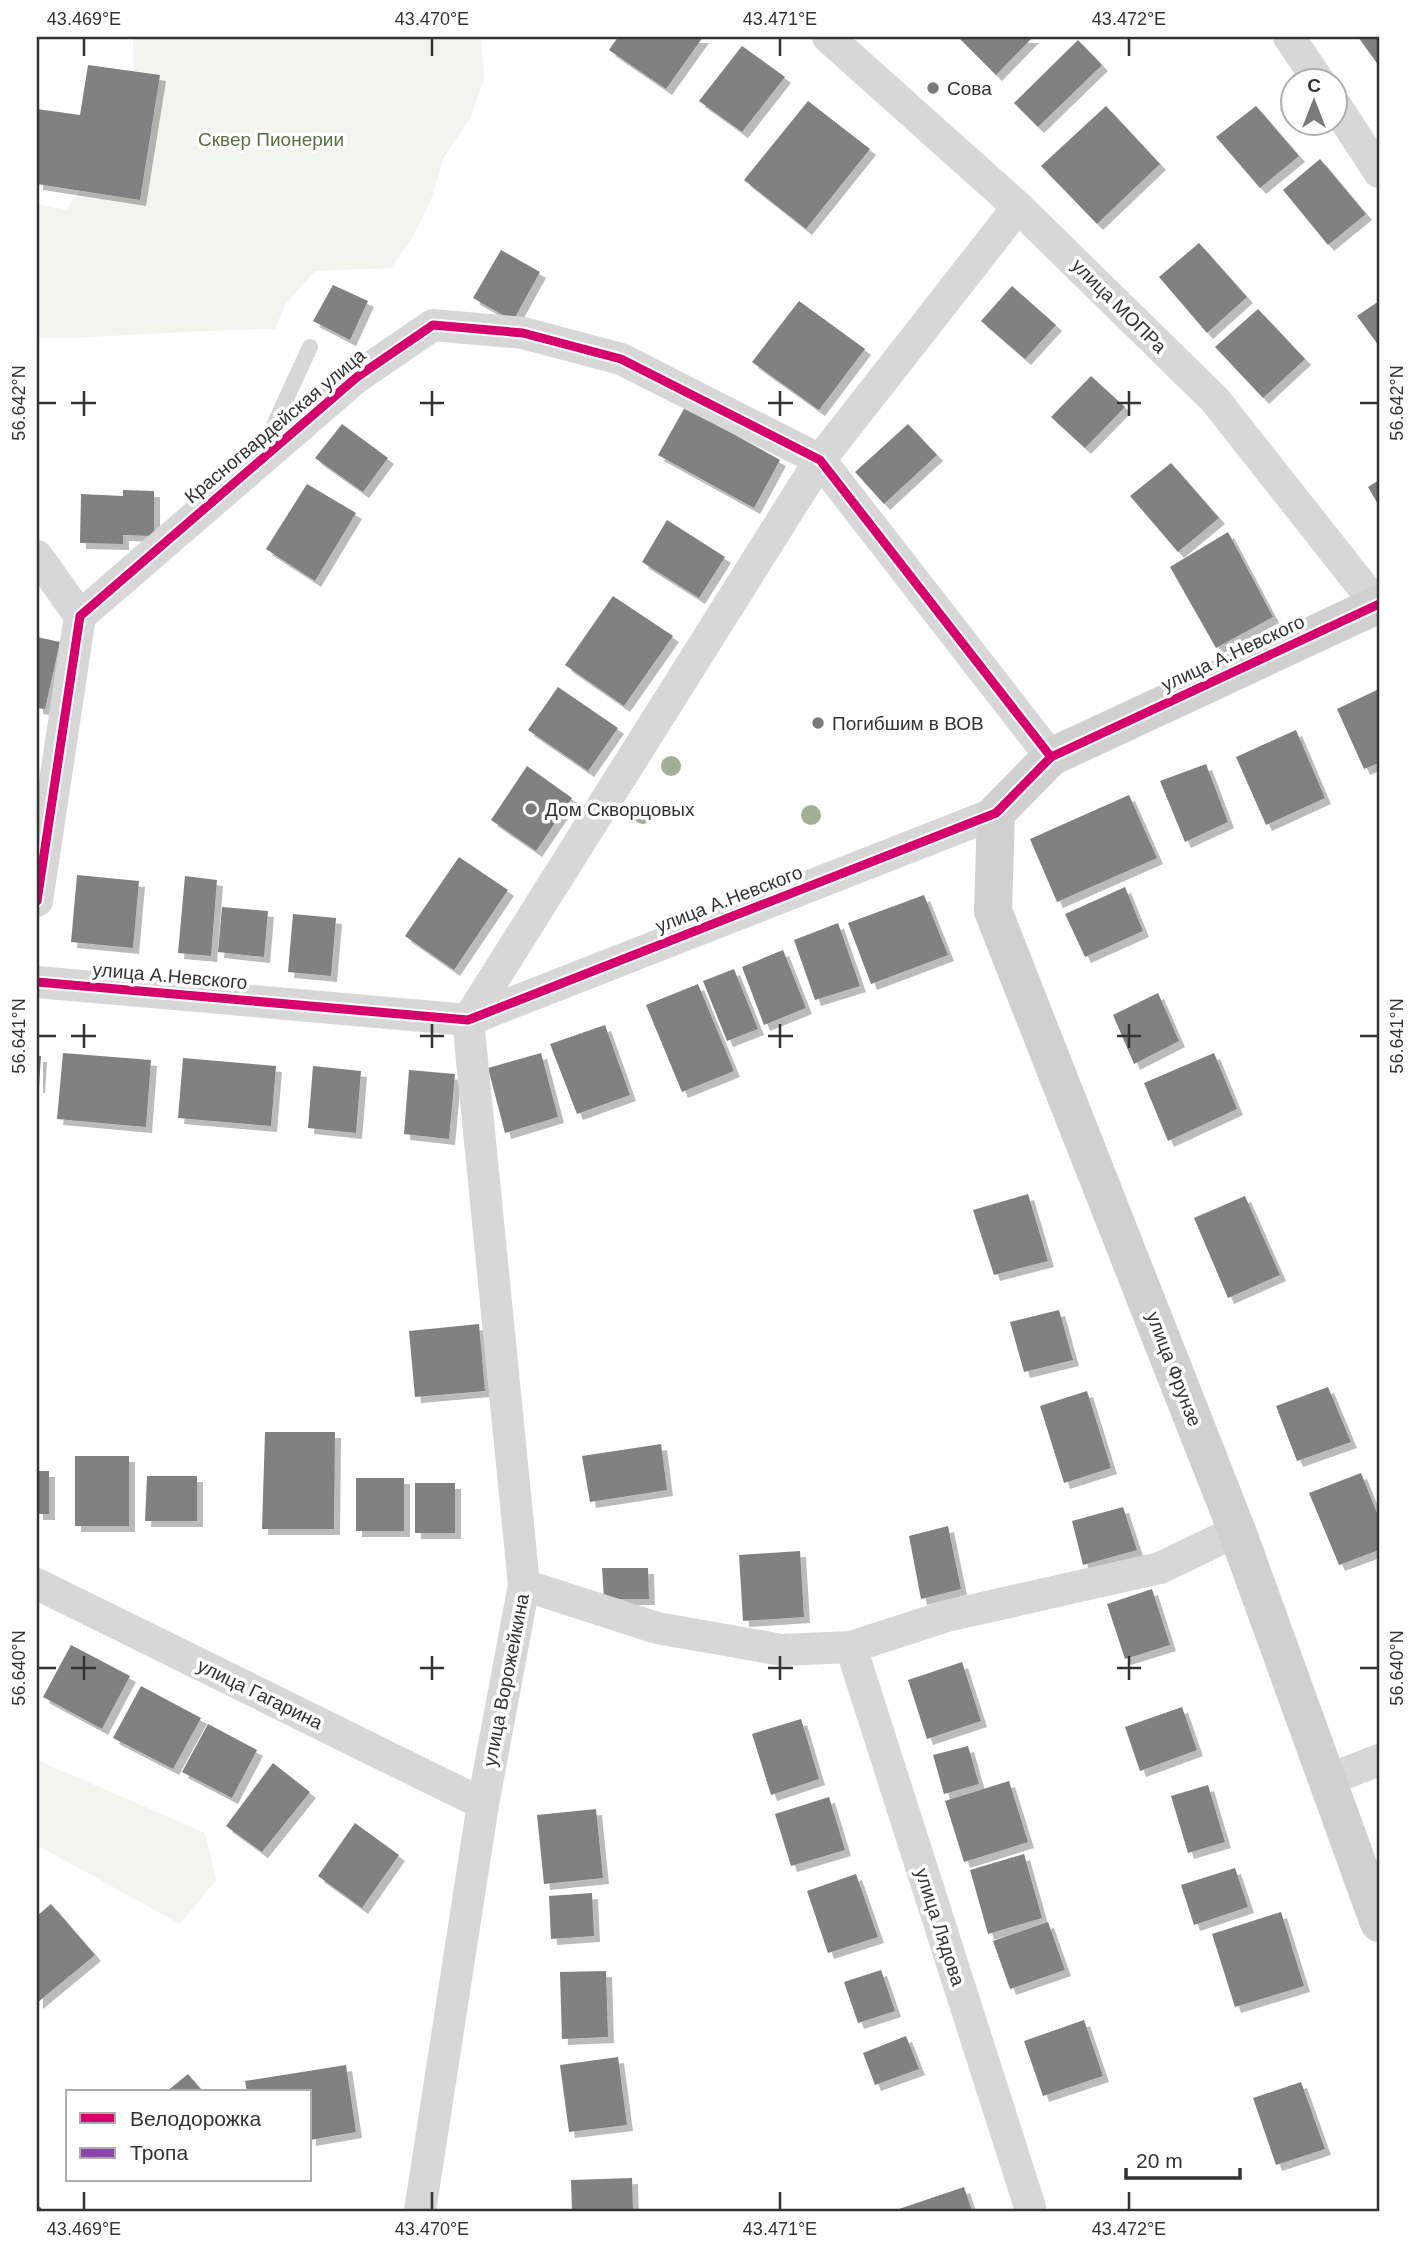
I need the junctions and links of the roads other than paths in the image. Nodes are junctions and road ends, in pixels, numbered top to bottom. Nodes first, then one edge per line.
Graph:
1 (828, 37) edge
2 (1289, 37) edge
3 (1309, 66) edge
4 (1350, 129) edge
5 (1379, 173) edge
6 (1018, 207) junction
7 (310, 346) dead end
8 (259, 459) junction
9 (820, 460) junction
10 (37, 556) edge
11 (1378, 605) edge
12 (80, 616) junction
13 (1051, 757) junction
14 (996, 813) junction
15 (37, 901) edge
16 (37, 982) edge
17 (468, 1020) junction
18 (1237, 1531) junction
19 (37, 1584) edge
20 (524, 1585) junction
21 (851, 1647) junction
22 (1379, 1760) edge
23 (1328, 1780) junction
24 (483, 1804) junction
25 (1379, 1923) edge
26 (1030, 2207) dead end
27 (420, 2211) edge

1 - 6 street, улица МОПРа
2 - 3 street
4 - 5 street
6 - 9 street
6 - 11 street, улица МОПРа
7 - 8 lane
8 - 9 street, Красногвардейская улица
8 - 12 street, Красногвардейская улица
9 - 13 street
9 - 17 street
10 - 12 street
11 - 13 street, улица А.Невского
12 - 15 street
13 - 14 street, улица А.Невского
14 - 17 street, улица А.Невского
14 - 18 street, улица Фрунзе
16 - 17 street, улица А.Невского
17 - 20 street, улица Ворожейкина
18 - 21 street
18 - 23 street, улица Фрунзе
19 - 24 street, улица Гагарина
20 - 21 street
20 - 24 street, улица Ворожейкина
21 - 26 street, улица Лядова
22 - 23 street
23 - 25 street, улица Фрунзе
24 - 27 street, улица Ворожейкина

